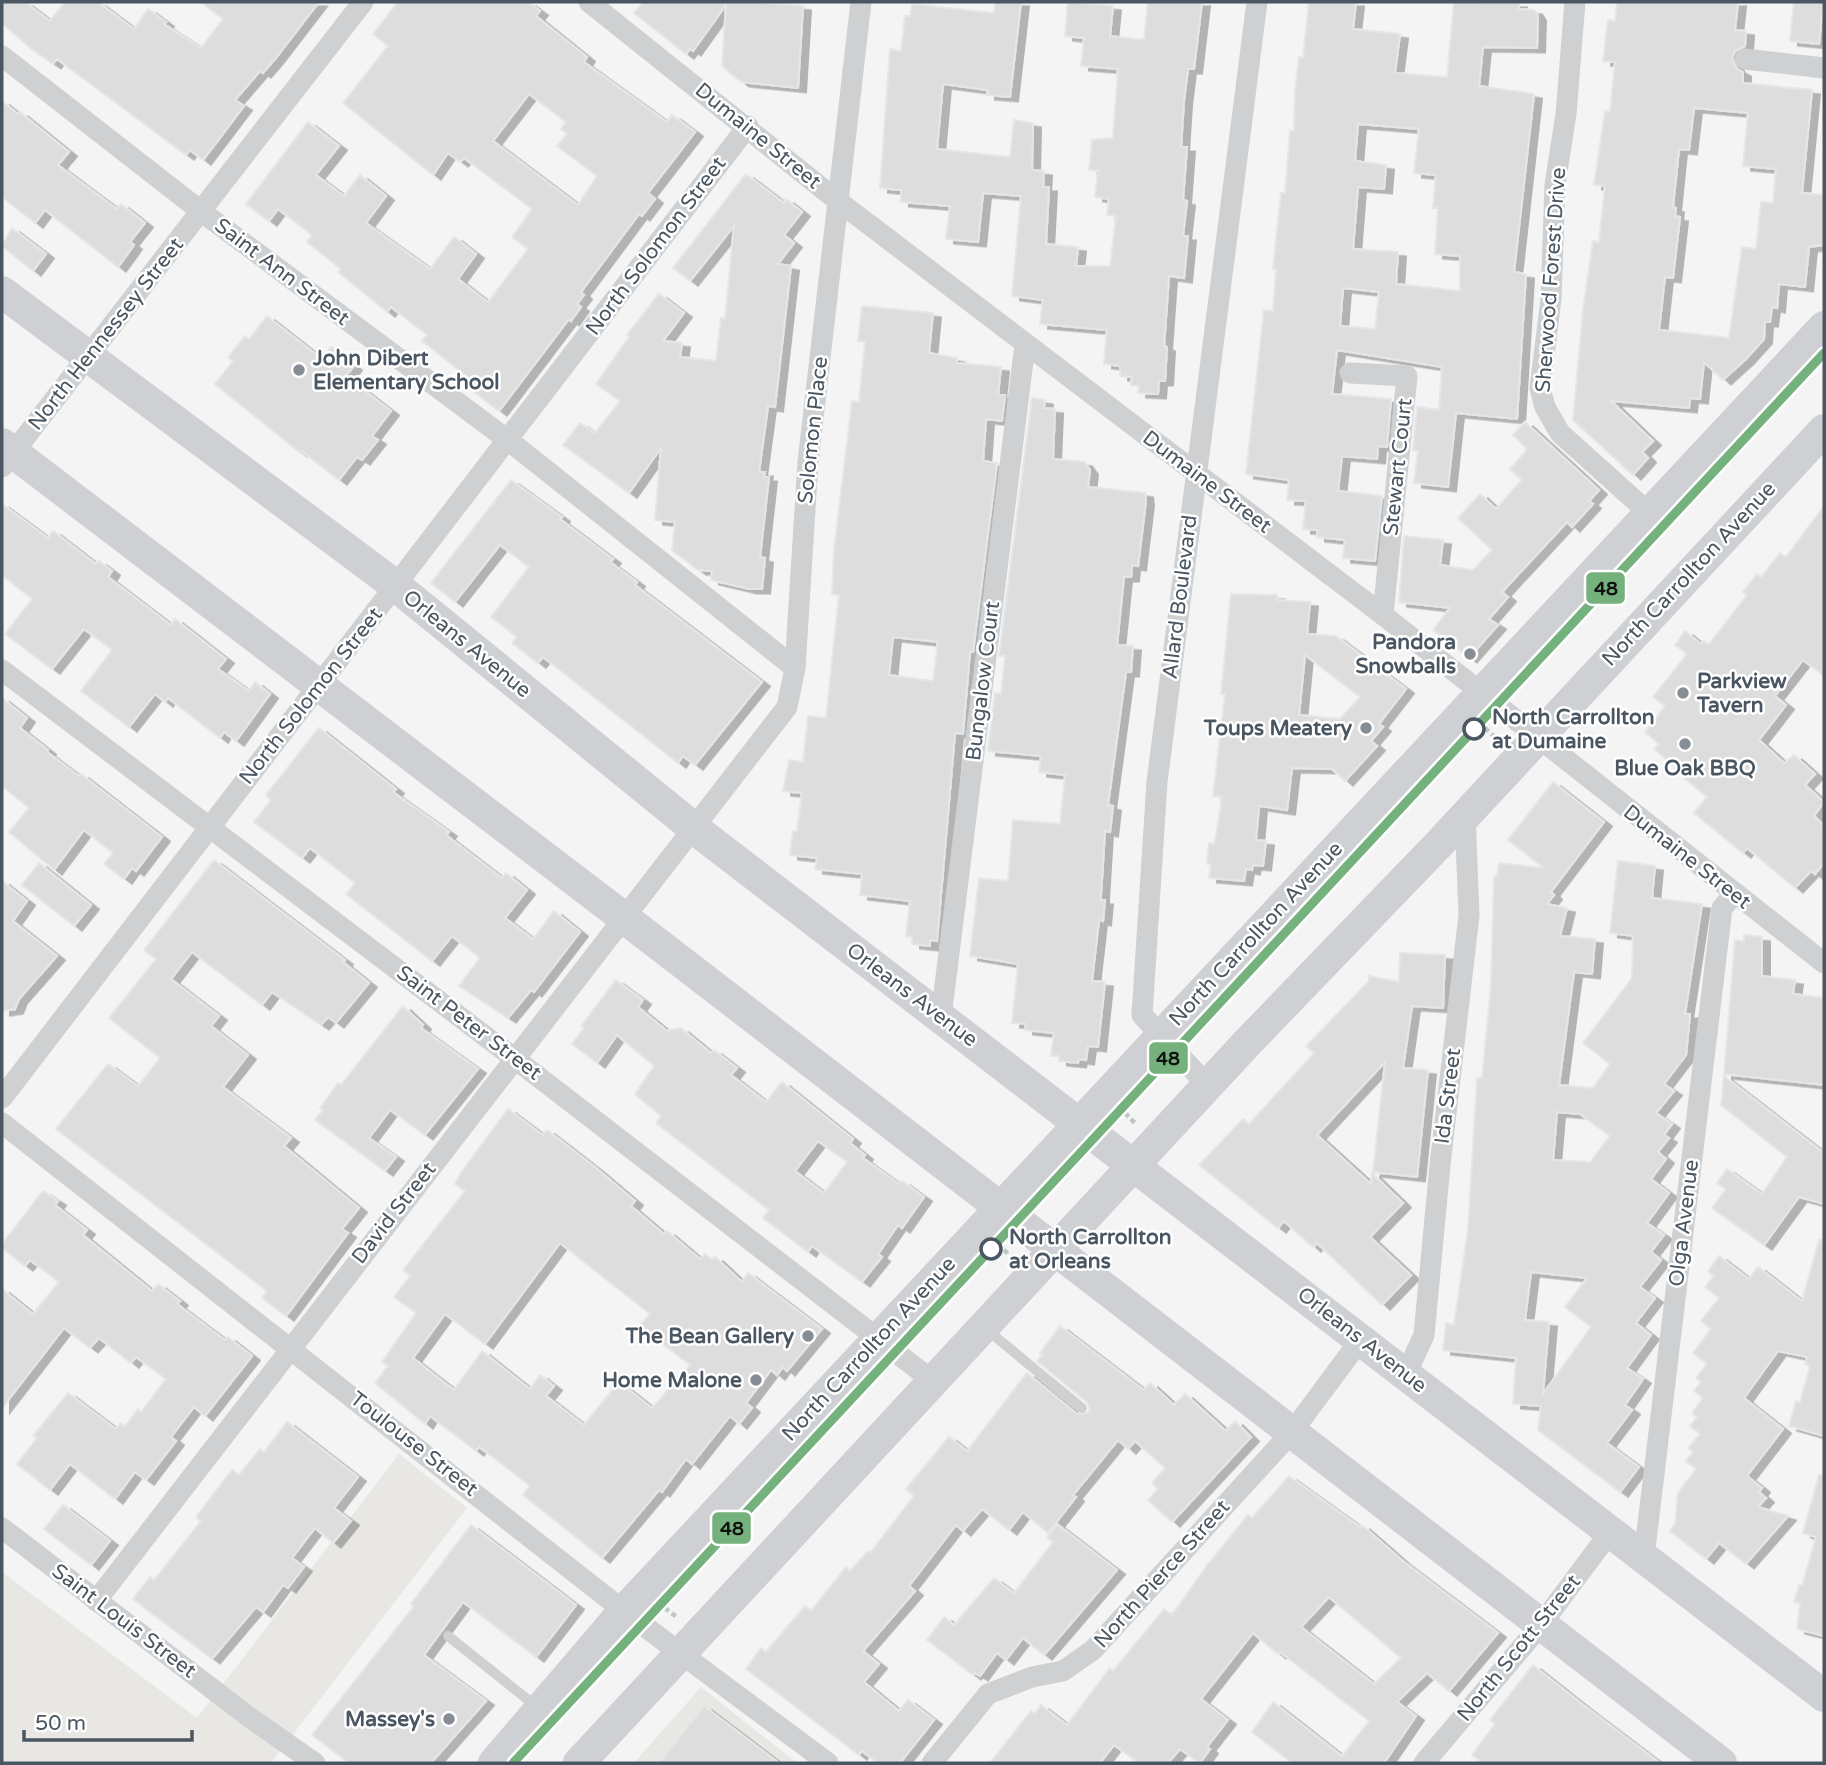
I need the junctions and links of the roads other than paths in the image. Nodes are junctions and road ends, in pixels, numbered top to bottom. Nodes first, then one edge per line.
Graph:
1 (363, 2) edge
2 (589, 2) edge
3 (861, 2) edge
4 (1257, 2) edge
5 (1574, 2) edge
6 (2, 56) edge
7 (1745, 59) dead end
8 (1824, 68) edge
9 (748, 126) junction
10 (838, 201) junction
11 (202, 212) junction
12 (2, 292) edge
13 (1824, 327) edge
14 (1025, 345) junction
15 (85, 356) junction
16 (1350, 373) dead end
17 (1824, 430) edge
18 (508, 440) junction
19 (5, 454) edge
20 (1196, 473) junction
21 (1650, 514) junction
22 (396, 586) junction
23 (1383, 615) junction
24 (795, 668) junction
25 (2, 670) edge
26 (318, 686) junction
27 (1482, 696) junction
28 (1537, 737) junction
29 (1465, 815) junction
30 (210, 826) junction
31 (695, 829) junction
32 (1734, 894) junction
33 (624, 917) junction
34 (1824, 963) edge
35 (941, 1017) junction
36 (1159, 1037) junction
37 (514, 1058) junction
38 (1208, 1086) junction
39 (2, 1098) edge
40 (2, 1122) edge
41 (1078, 1122) junction
42 (1135, 1165) junction
43 (999, 1207) junction
44 (1055, 1250) junction
45 (984, 1327) junction
46 (880, 1338) junction
47 (1361, 1339) junction
48 (290, 1348) junction
49 (1406, 1374) junction
50 (933, 1381) junction
51 (1082, 1408) dead end
52 (1292, 1432) junction
53 (2, 1528) edge
54 (1611, 1531) junction
55 (1644, 1557) junction
56 (96, 1601) junction
57 (624, 1611) junction
58 (1540, 1626) junction
59 (448, 1636) dead end
60 (683, 1653) junction
61 (1824, 1696) edge
62 (542, 1711) junction
63 (315, 1763) edge
64 (494, 1763) edge
65 (579, 1763) edge
66 (828, 1763) edge
67 (932, 1763) edge
68 (1424, 1763) edge
69 (1721, 1763) edge

1 - 11 street, North Hennessey Street
2 - 9 street, Dumaine Street
3 - 10 street, Solomon Place
4 - 20 street, Allard Boulevard
5 - 21 street, Sherwood Forest Drive
6 - 11 street, Saint Ann Street
7 - 8 street
9 - 10 street, Dumaine Street
9 - 18 street, North Solomon Street
10 - 14 street, Dumaine Street
10 - 24 street, Solomon Place
11 - 15 street, North Hennessey Street
11 - 18 street, Saint Ann Street
12 - 15 street, Orleans Avenue
13 - 21 street, North Carrollton Avenue
14 - 20 street, Dumaine Street
14 - 35 street, Bungalow Court
15 - 19 street, North Hennessey Street
15 - 22 street, Orleans Avenue
16 - 23 street, Stewart Court
17 - 28 street, North Carrollton Avenue
18 - 22 street, North Solomon Street
18 - 24 street, Saint Ann Street
19 - 26 street
20 - 23 street, Dumaine Street
20 - 36 street, Allard Boulevard
21 - 27 street, North Carrollton Avenue
22 - 26 street, North Solomon Street
22 - 31 street, Orleans Avenue
23 - 27 street, Dumaine Street
24 - 31 street, Solomon Place
25 - 30 street, Saint Peter Street
26 - 30 street, North Solomon Street
26 - 33 street
27 - 28 street, Dumaine Street
27 - 36 street, North Carrollton Avenue
28 - 29 street, North Carrollton Avenue
28 - 32 street, Dumaine Street
29 - 38 street, North Carrollton Avenue
29 - 49 street, Ida Street
30 - 37 street, Saint Peter Street
30 - 39 street, North Solomon Street
31 - 33 street, David Street
31 - 35 street, Orleans Avenue
32 - 34 street, Dumaine Street
32 - 55 street, Olga Avenue
33 - 37 street, David Street
33 - 43 street
35 - 41 street, Orleans Avenue
36 - 38 street, Allard Boulevard
36 - 41 street, North Carrollton Avenue
37 - 46 street, Saint Peter Street
37 - 48 street, David Street
38 - 42 street, North Carrollton Avenue
40 - 48 street, Toulouse Street
41 - 42 street, Orleans Avenue
41 - 43 street, North Carrollton Avenue
42 - 44 street, North Carrollton Avenue
42 - 47 street, Orleans Avenue
43 - 44 street
43 - 46 street, North Carrollton Avenue
44 - 45 street, North Carrollton Avenue
44 - 52 street
45 - 50 street, North Carrollton Avenue
45 - 51 lane
46 - 50 street, Saint Peter Street
46 - 57 street, North Carrollton Avenue
47 - 49 street, Orleans Avenue
47 - 52 street, North Pierce Street
48 - 56 street, David Street
48 - 57 street, Toulouse Street
49 - 54 street, Orleans Avenue
50 - 60 street, North Carrollton Avenue
52 - 58 street
52 - 67 street, North Pierce Street
53 - 56 street, Saint Louis Street
54 - 55 street, Orleans Avenue
54 - 58 street, North Scott Street
55 - 61 street, Orleans Avenue
56 - 63 street, Saint Louis Street
57 - 60 street, Toulouse Street
57 - 62 street, North Carrollton Avenue
58 - 68 street, North Scott Street
58 - 69 street
59 - 62 lane
60 - 65 street, North Carrollton Avenue
60 - 66 street, Toulouse Street
62 - 64 street, North Carrollton Avenue

